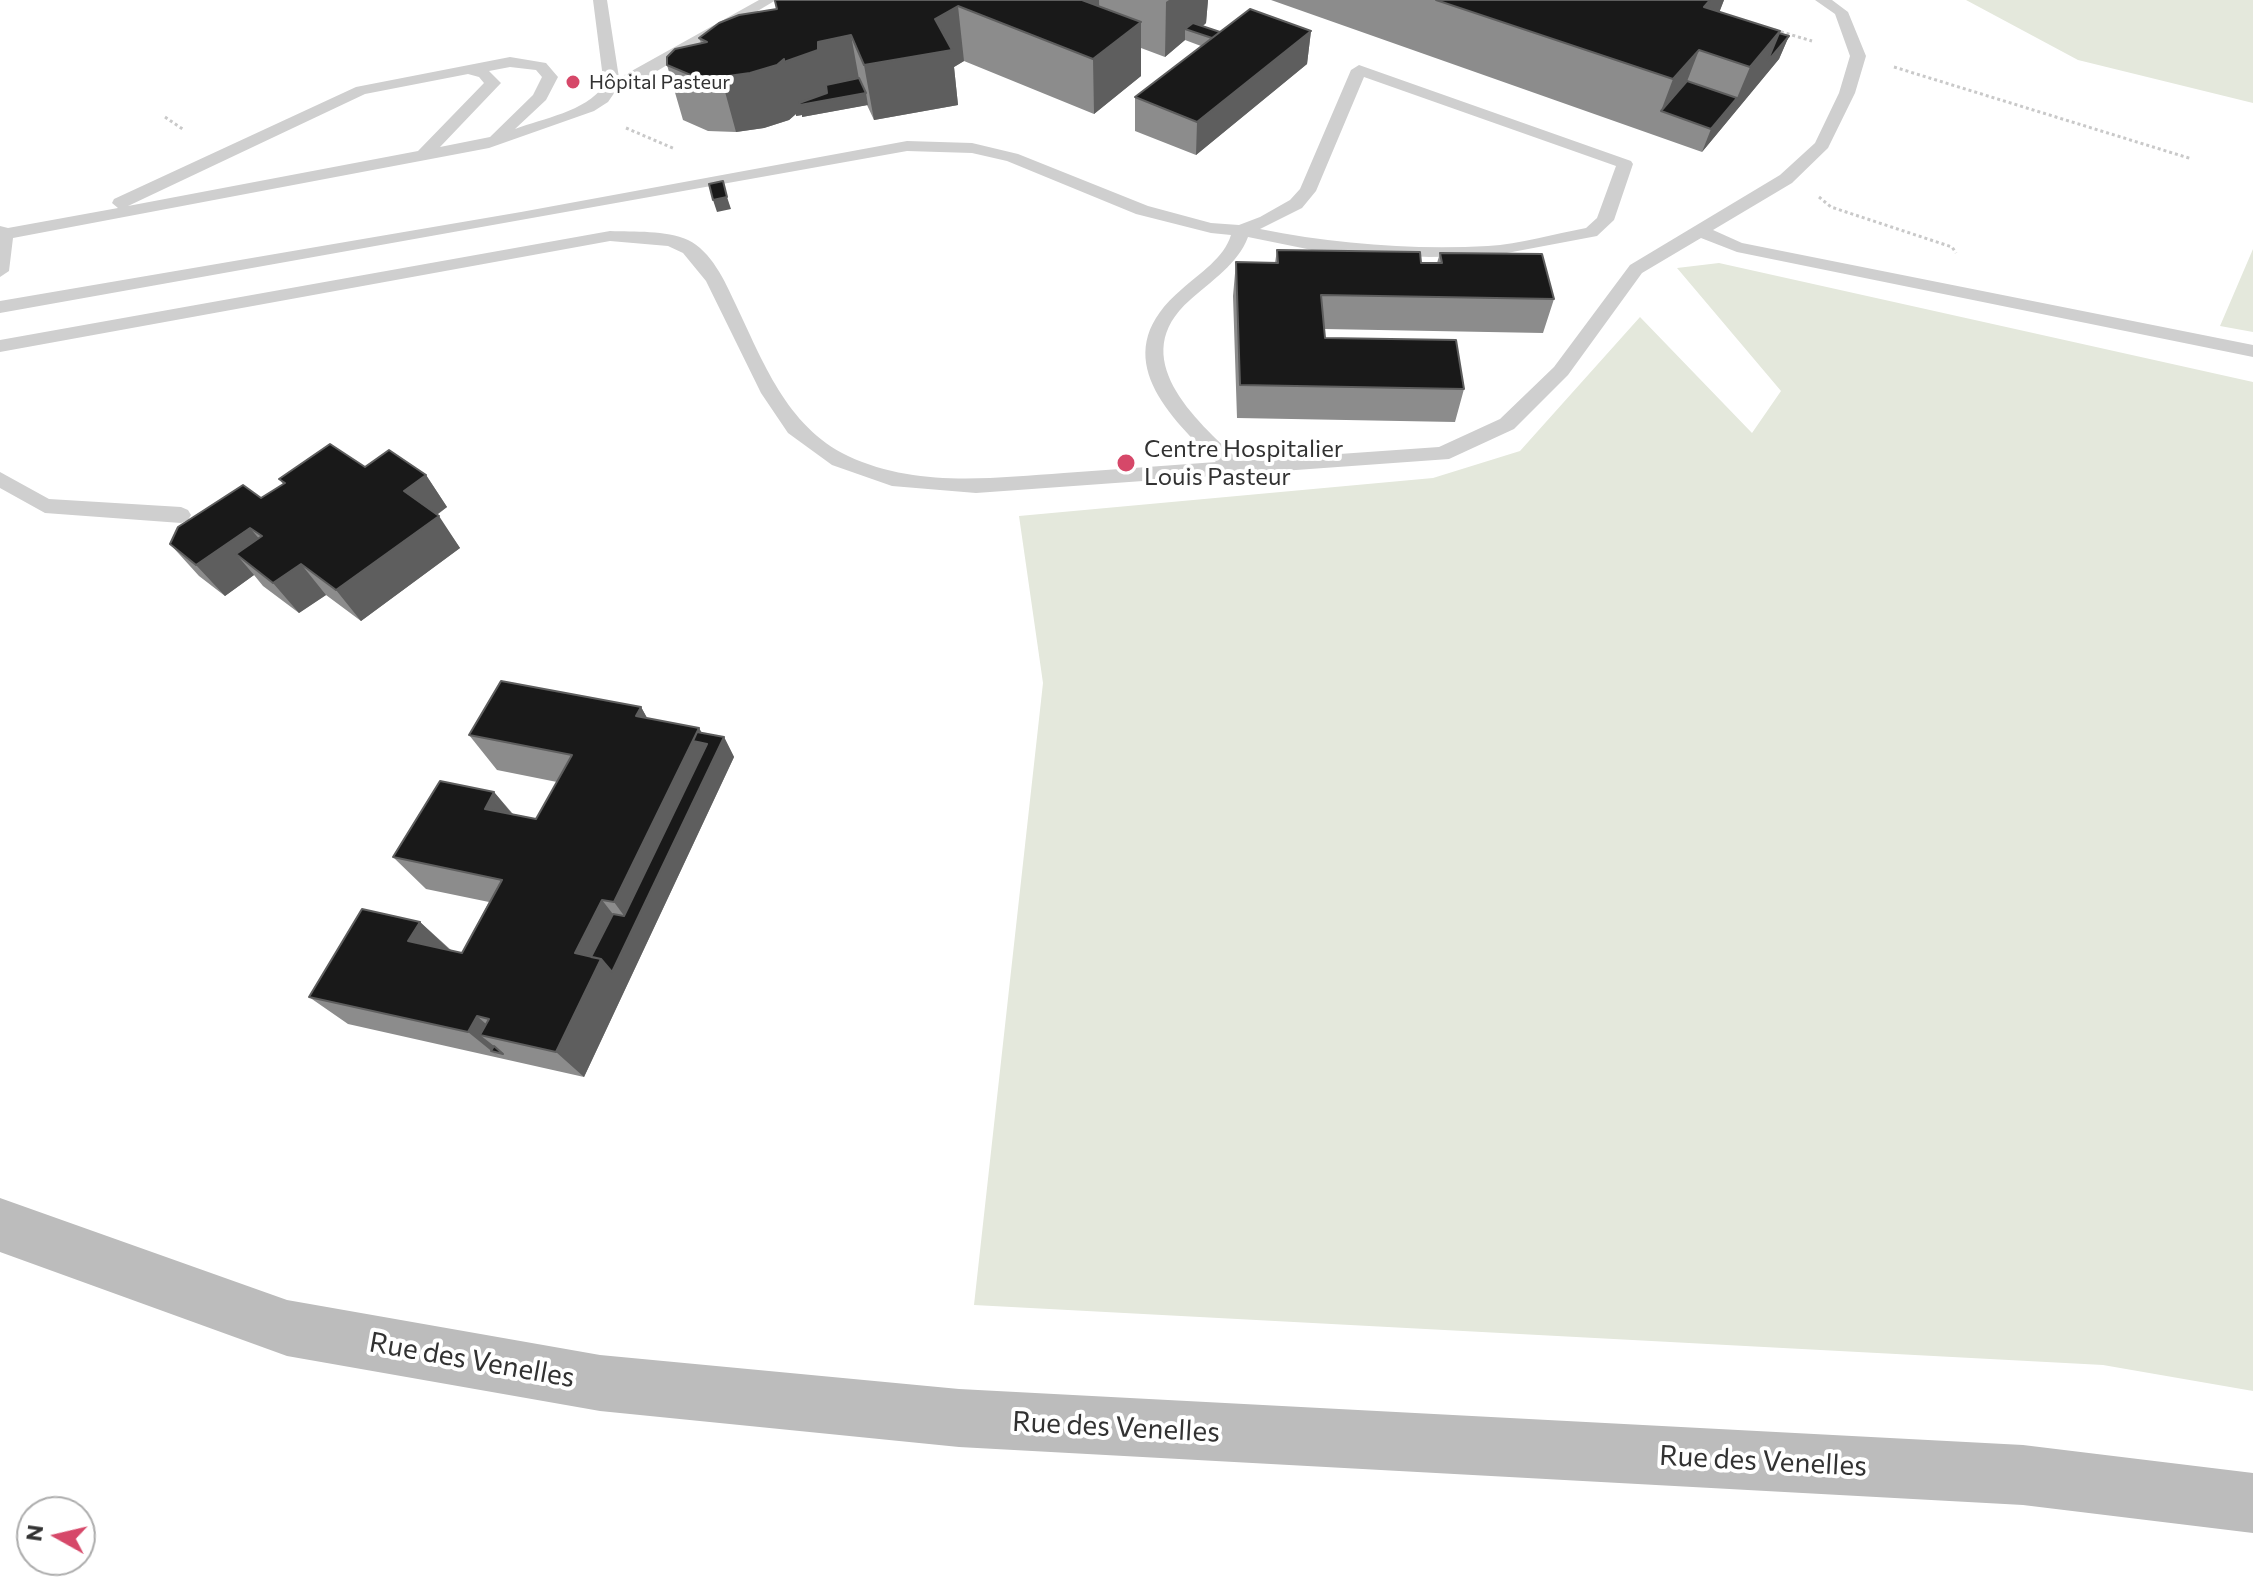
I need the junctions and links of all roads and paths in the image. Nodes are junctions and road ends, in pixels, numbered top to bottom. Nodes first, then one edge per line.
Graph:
1 (600, 0) edge
2 (769, 0) edge
3 (1822, 0) edge
4 (1770, 28) edge
5 (1858, 56) junction
6 (469, 70) junction
7 (612, 86) junction
8 (489, 143) junction
9 (423, 156) junction
10 (2192, 159) dead end
11 (1786, 179) junction
12 (89, 218) junction
13 (1241, 230) junction
14 (1700, 231) junction
15 (3, 232) edge
16 (0, 271) edge
17 (1990, 299) junction
18 (0, 307) edge
19 (0, 346) edge
20 (2253, 351) edge
21 (1236, 469) junction
22 (0, 479) edge
23 (181, 515) dead end
24 (0, 1225) edge
25 (2253, 1503) edge

1 - 7 lane
2 - 7 lane
3 - 5 lane
4 - 5 path
5 - 10 path
5 - 11 lane
6 - 8 lane
6 - 9 lane
6 - 12 lane
7 - 8 lane
8 - 9 lane
9 - 12 lane
11 - 14 lane
11 - 17 path
12 - 15 lane
13 - 13 lane
13 - 18 lane
13 - 21 lane
14 - 17 lane
14 - 21 lane
15 - 16 lane
17 - 20 lane
19 - 21 lane
22 - 23 lane
24 - 25 street, Rue des Venelles

